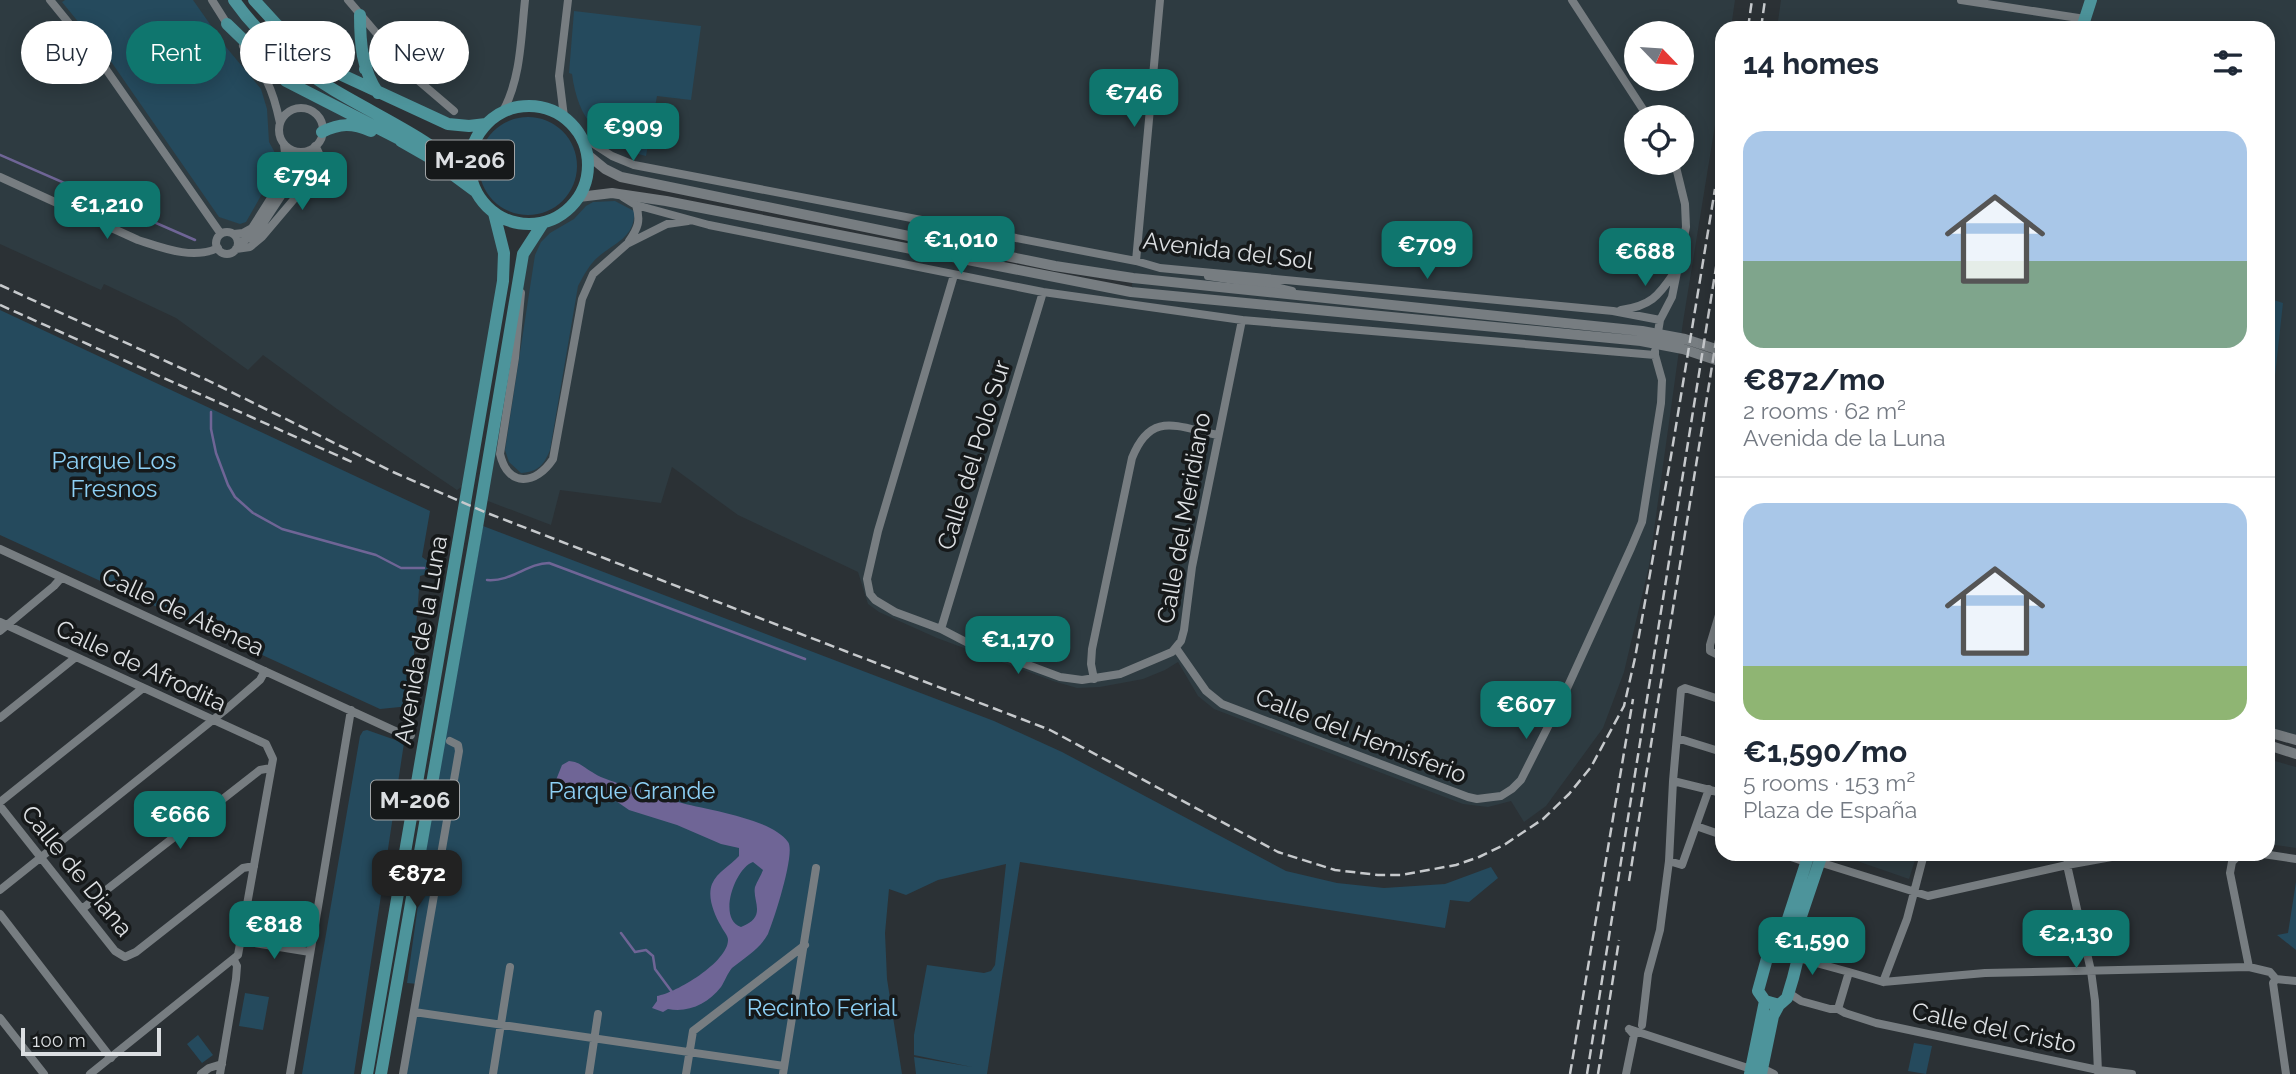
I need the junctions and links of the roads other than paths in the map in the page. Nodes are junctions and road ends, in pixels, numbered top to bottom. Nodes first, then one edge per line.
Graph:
1 (50, 0) edge
2 (212, 0) edge
3 (234, 0) edge
4 (254, 0) edge
5 (348, 0) edge
6 (525, 0) edge
7 (568, 0) edge
8 (1160, 0) edge
9 (1572, 0) edge
10 (1961, 0) edge
11 (2091, 0) edge
12 (360, 15) junction
13 (2073, 21) edge
14 (2085, 21) edge
15 (227, 24) junction
16 (369, 26) edge
17 (369, 61) edge
18 (365, 69) junction
19 (422, 84) edge
20 (379, 94) junction
21 (1640, 105) edge
22 (454, 111) dead end
23 (503, 111) junction
24 (564, 117) junction
25 (280, 123) junction
26 (486, 124) junction
27 (322, 132) junction
28 (581, 136) junction
29 (407, 143) junction
30 (284, 145) junction
31 (312, 149) junction
32 (588, 155) junction
33 (1678, 175) edge
34 (0, 177) edge
35 (471, 177) junction
36 (475, 191) junction
37 (618, 194) junction
38 (579, 197) junction
39 (636, 205) junction
40 (494, 213) junction
41 (695, 221) junction
42 (543, 223) junction
43 (221, 234) junction
44 (234, 234) junction
45 (627, 244) junction
46 (237, 247) junction
47 (218, 248) junction
48 (523, 254) junction
49 (1136, 261) junction
50 (1677, 268) junction
51 (1192, 272) junction
52 (954, 275) junction
53 (1043, 292) junction
54 (1316, 298) junction
55 (1345, 306) junction
56 (1613, 311) junction
57 (1242, 320) junction
58 (1660, 320) junction
59 (1715, 349) edge
60 (1655, 355) junction
61 (1715, 360) edge
62 (1218, 435) junction
63 (0, 549) edge
64 (61, 578) junction
65 (3, 626) edge
66 (941, 629) junction
67 (1715, 631) edge
68 (1176, 648) junction
69 (1715, 654) edge
70 (76, 657) junction
71 (265, 671) junction
72 (1094, 679) junction
73 (143, 688) junction
74 (1715, 698) edge
75 (351, 710) junction
76 (0, 718) edge
77 (213, 720) junction
78 (411, 734) dead end
79 (2275, 734) edge
80 (1677, 738) junction
81 (2296, 740) edge
82 (450, 741) dead end
83 (2275, 747) edge
84 (1715, 750) edge
85 (2296, 754) edge
86 (271, 768) junction
87 (1673, 781) junction
88 (1709, 789) junction
89 (1715, 791) edge
90 (0, 804) edge
91 (1696, 826) junction
92 (1715, 833) edge
93 (2275, 856) edge
94 (41, 857) junction
95 (2296, 859) edge
96 (1669, 861) junction
97 (1813, 861) edge
98 (1813, 861) edge
99 (1823, 861) edge
100 (1922, 861) edge
101 (2068, 861) edge
102 (2089, 861) edge
103 (2233, 861) edge
104 (2067, 865) junction
105 (254, 866) junction
106 (816, 868) dead end
107 (0, 890) edge
108 (1914, 893) junction
109 (82, 909) junction
110 (0, 914) edge
111 (1778, 939) junction
112 (242, 941) junction
113 (1795, 943) junction
114 (804, 945) junction
115 (310, 952) junction
116 (1798, 958) junction
117 (234, 960) junction
118 (510, 967) dead end
119 (2249, 967) junction
120 (2091, 971) junction
121 (1849, 972) junction
122 (2276, 979) junction
123 (2296, 981) edge
124 (1883, 982) junction
125 (1789, 993) junction
126 (1765, 1001) junction
127 (1779, 1005) junction
128 (386, 1006) junction
129 (1838, 1009) junction
130 (414, 1012) junction
131 (598, 1014) dead end
132 (0, 1018) edge
133 (501, 1025) junction
134 (1642, 1025) dead end
135 (594, 1038) junction
136 (690, 1052) junction
137 (111, 1058) junction
138 (222, 1064) junction
139 (784, 1070) edge
140 (1761, 1072) edge
141 (2098, 1072) edge
142 (44, 1074) edge
143 (90, 1074) edge
144 (201, 1074) edge
145 (220, 1074) edge
146 (290, 1074) edge
147 (361, 1074) edge
148 (368, 1074) edge
149 (381, 1074) edge
150 (388, 1074) edge
151 (403, 1074) edge
152 (494, 1074) edge
153 (589, 1074) edge
154 (686, 1074) edge
155 (1626, 1074) edge
156 (2132, 1074) edge
157 (2286, 1074) edge

1 - 43 street
2 - 15 street
3 - 35 main road, M-206
4 - 20 main road, M-206
5 - 12 street
6 - 23 street
7 - 24 street
8 - 49 street
9 - 21 street
10 - 13 street
11 - 14 main road
12 - 16 street
12 - 18 main road
15 - 25 street
15 - 29 main road
17 - 18 main road
18 - 20 main road
19 - 22 street
20 - 26 main road, M-206
23 - 24 main road, M-206
23 - 26 main road, M-206
24 - 28 main road, M-206
25 - 27 street
25 - 30 street
26 - 35 main road, M-206
27 - 29 main road
27 - 31 street
28 - 32 main road, M-206
28 - 49 street, Avenida del Sol
29 - 36 main road
30 - 31 street
30 - 44 street
31 - 46 street
31 - 46 street
32 - 38 main road
32 - 54 main road, Avenida del Sol
33 - 50 street
34 - 47 street
35 - 36 main road, M-206
36 - 40 main road, M-206
37 - 38 main road, Avenida del Sol
37 - 39 street
37 - 55 main road, Avenida del Sol
38 - 42 main road, M-206
39 - 41 street
39 - 45 street
40 - 42 main road, M-206
40 - 128 main road, Avenida de la Luna / M-206
41 - 45 street
41 - 52 street
42 - 48 main road, Avenida de la Luna / M-206
43 - 44 street
43 - 47 street
44 - 46 street
45 - 48 street
46 - 47 street
48 - 128 main road, Avenida de la Luna / M-206
49 - 51 street, Avenida del Sol
50 - 56 street
50 - 58 street
51 - 54 street
51 - 56 street, Avenida del Sol
52 - 53 street
52 - 66 street, Calle del Meridiano
53 - 57 street
53 - 66 street, Calle del Polo Sur
54 - 55 main road, Avenida del Sol
55 - 59 main road, Avenida del Sol
55 - 61 main road, Avenida del Sol
56 - 58 street, Avenida del Sol
57 - 60 street
57 - 62 street, Calle del Meridiano
58 - 60 street
60 - 68 street, Calle del Hemisferio
62 - 68 street, Calle del Meridiano
62 - 72 street
63 - 64 street, Calle de Atenea
64 - 65 street
64 - 71 street, Calle de Atenea
65 - 70 street, Calle de Afrodita
66 - 72 street, Calle del Meridiano
67 - 69 street
68 - 72 street, Calle del Meridiano
70 - 73 street, Calle de Afrodita
70 - 76 street
71 - 75 street, Calle de Atenea
71 - 77 street
73 - 77 street, Calle de Afrodita
73 - 90 street
74 - 80 street
75 - 78 street, Calle de Atenea
75 - 115 street
77 - 86 street, Calle de Afrodita
77 - 94 street
79 - 81 main road
80 - 84 street
80 - 87 street
82 - 130 street
83 - 85 main road
86 - 105 street
86 - 109 street
87 - 88 street
87 - 96 street
88 - 89 street
88 - 91 street
90 - 94 street, Calle de Diana
91 - 92 street
91 - 96 street
93 - 95 street
94 - 107 street
94 - 109 street, Calle de Diana
96 - 134 street
97 - 111 main road
98 - 113 main road
99 - 108 street
100 - 108 street
101 - 104 street
102 - 104 street
103 - 119 street
104 - 108 street
104 - 120 street
105 - 109 street, Calle de Diana
105 - 112 street
106 - 114 street
108 - 124 street
110 - 137 street
111 - 113 main road
111 - 126 main road
112 - 115 street
112 - 117 street
113 - 116 main road
114 - 136 street
114 - 139 street
115 - 146 street
116 - 121 street
116 - 125 main road
117 - 137 street
117 - 138 street
118 - 133 street
119 - 120 street
119 - 122 street
120 - 124 street
120 - 141 street
121 - 124 street
121 - 129 street
122 - 123 street
122 - 157 street
125 - 127 main road
125 - 129 street, Calle del Cristo
126 - 127 main road
126 - 140 main road
127 - 140 main road
128 - 147 main road
128 - 148 main road, Avenida de la Luna / M-206
128 - 149 main road, Avenida de la Luna / M-206
128 - 150 main road
129 - 141 street, Calle del Cristo
130 - 133 street
130 - 151 street
131 - 135 street
132 - 142 street
133 - 135 street
133 - 152 street
135 - 136 street
135 - 153 street
136 - 139 street
136 - 154 street
137 - 143 street
138 - 144 street
138 - 145 street
140 - 155 street
141 - 156 street, Calle del Cristo

